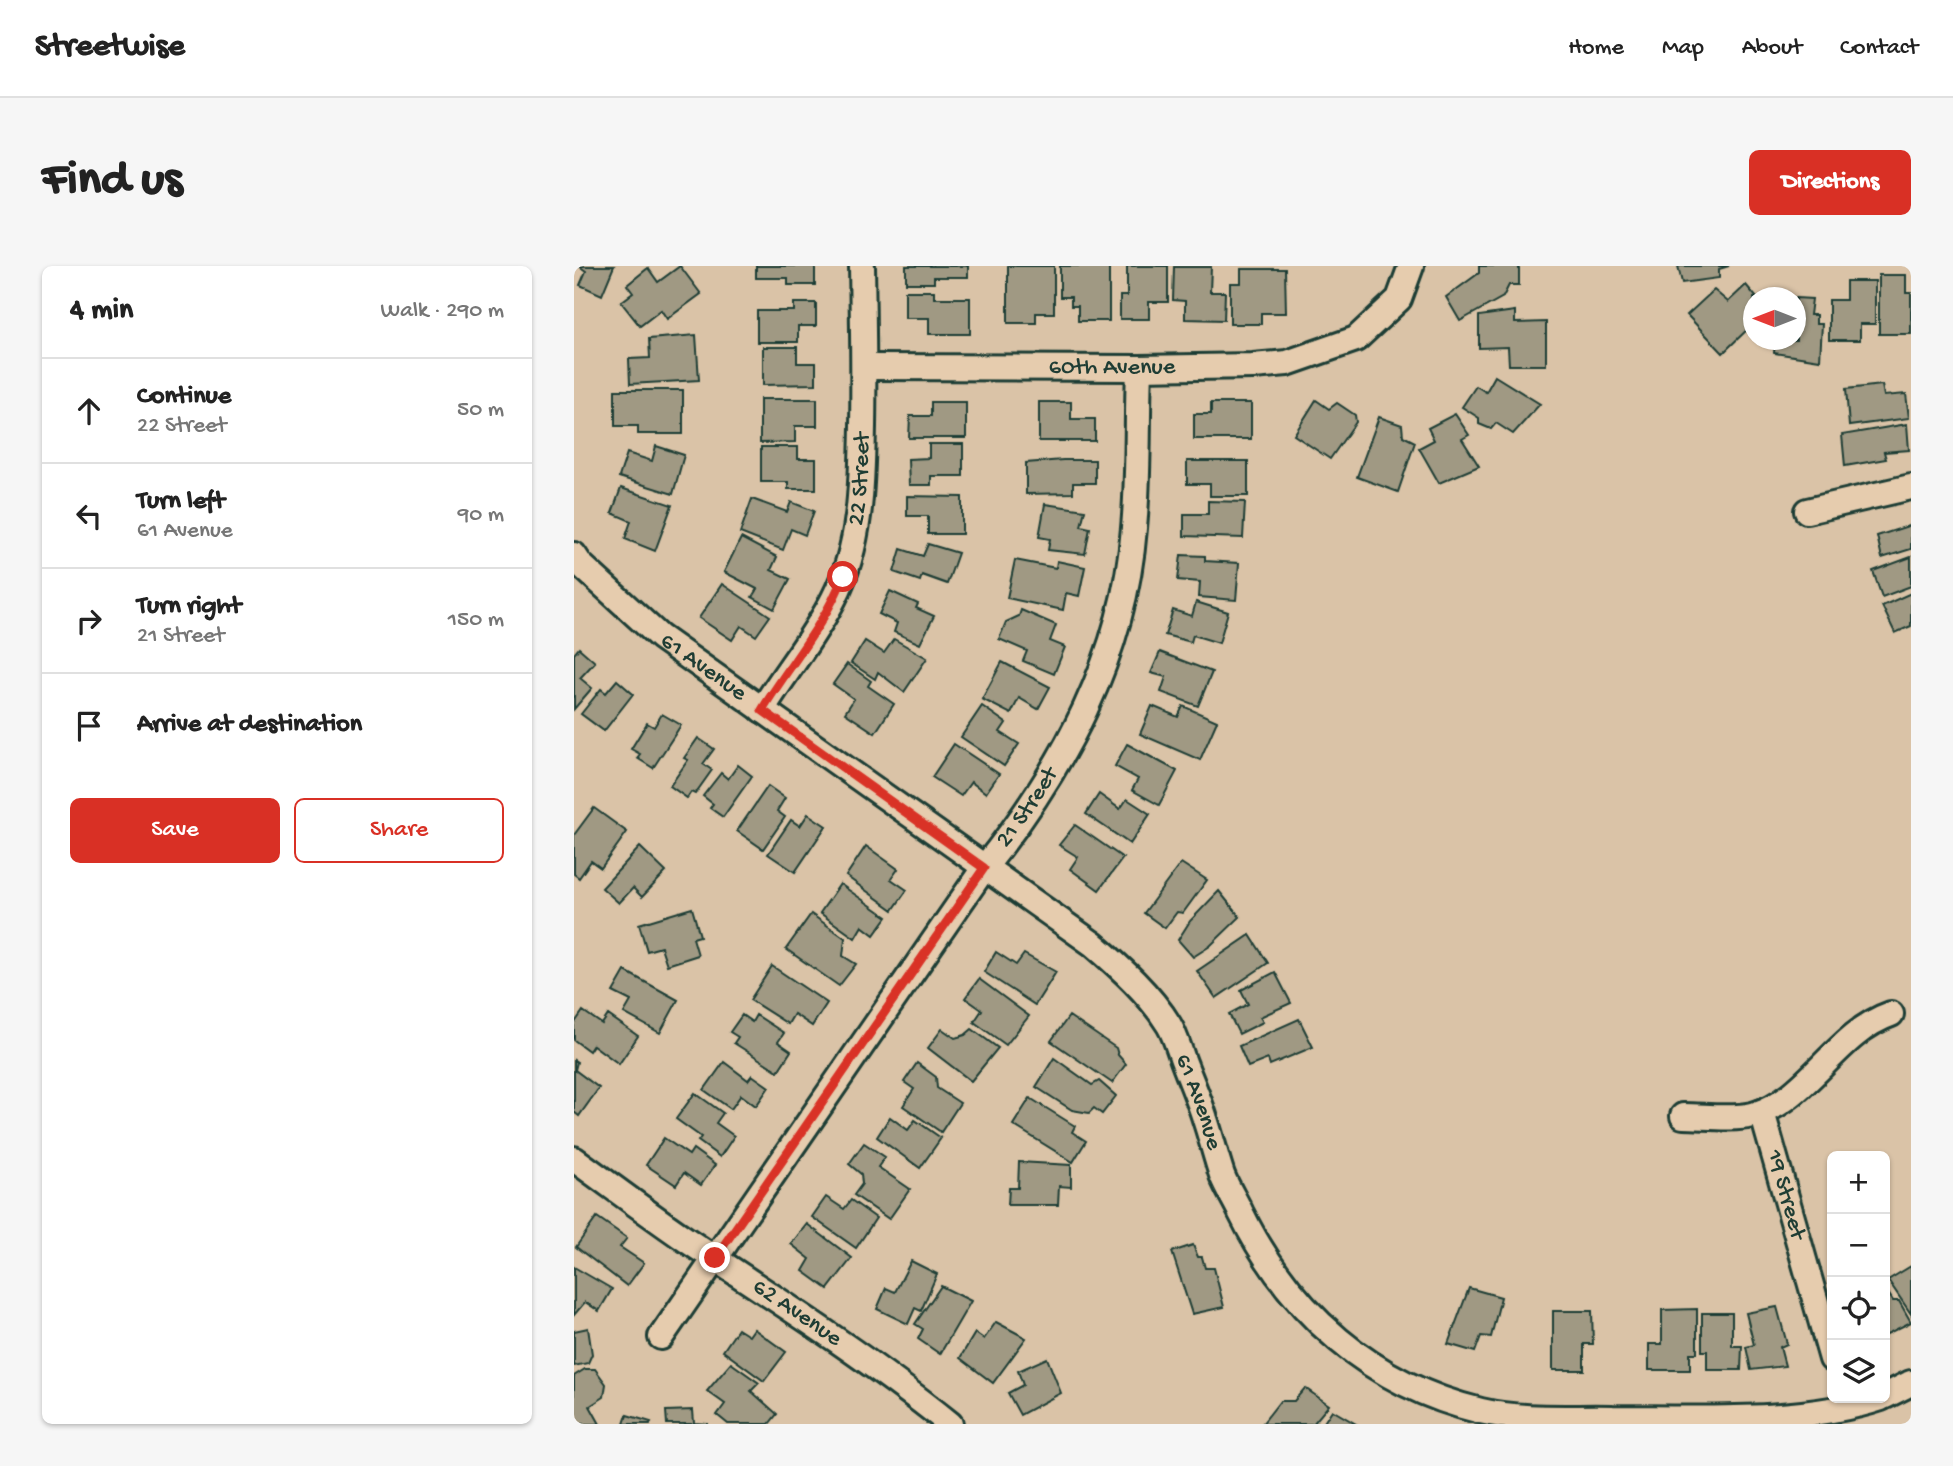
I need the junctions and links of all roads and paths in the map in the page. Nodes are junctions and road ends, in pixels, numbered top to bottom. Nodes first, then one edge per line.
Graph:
1 (862, 266) edge
2 (1410, 266) edge
3 (864, 367) junction
4 (1139, 368) junction
5 (1911, 487) edge
6 (1807, 511) dead end
7 (574, 555) edge
8 (762, 710) junction
9 (984, 868) junction
10 (1891, 1014) dead end
11 (1762, 1112) junction
12 (1683, 1116) dead end
13 (574, 1158) edge
14 (715, 1258) junction
15 (660, 1336) dead end
16 (1827, 1341) edge
17 (1911, 1383) edge
18 (1890, 1394) edge
19 (1866, 1403) edge
20 (1847, 1410) edge
21 (1498, 1419) edge
22 (950, 1424) edge

1 - 3 street, 22 Street
2 - 4 street, 60th Avenue
3 - 4 street, 60th Avenue
3 - 8 street, 22 Street
4 - 9 street, 21 Street
5 - 6 street
7 - 8 street, 61 Avenue
8 - 9 street, 61 Avenue
9 - 14 street, 21 Street
9 - 21 street, 61 Avenue
10 - 11 street
11 - 12 street
11 - 16 street, 19 Street
13 - 14 street, 62 Avenue
14 - 15 street, 21 Street
14 - 22 street, 62 Avenue
17 - 18 street, 61 Avenue
19 - 20 street, 61 Avenue
20 - 21 street, 61 Avenue

